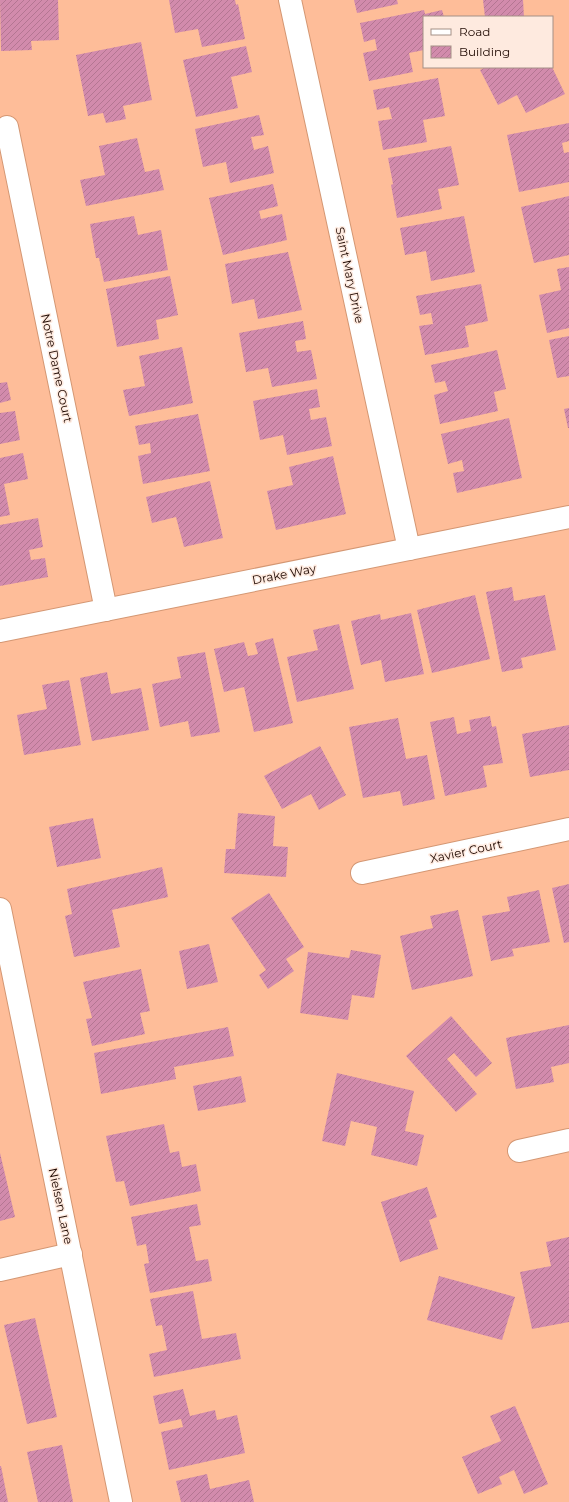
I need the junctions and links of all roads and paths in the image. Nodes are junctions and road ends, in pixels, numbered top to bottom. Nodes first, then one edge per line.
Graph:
1 (290, 0) edge
2 (8, 127) dead end
3 (569, 517) edge
4 (409, 549) junction
5 (106, 610) junction
6 (0, 631) edge
7 (569, 828) edge
8 (362, 873) dead end
9 (0, 909) edge
10 (3, 945) edge
11 (569, 1140) edge
12 (519, 1151) dead end
13 (71, 1254) junction
14 (0, 1270) edge
15 (121, 1502) edge

1 - 4 street, Saint Mary Drive
2 - 5 street, Notre Dame Court
3 - 4 street, Drake Way
4 - 5 street, Drake Way
5 - 6 street, Drake Way
7 - 8 street, Xavier Court
9 - 10 street, Nielsen Lane
10 - 13 street, Nielsen Lane
11 - 12 street
13 - 14 street
13 - 15 street, Nielsen Lane

